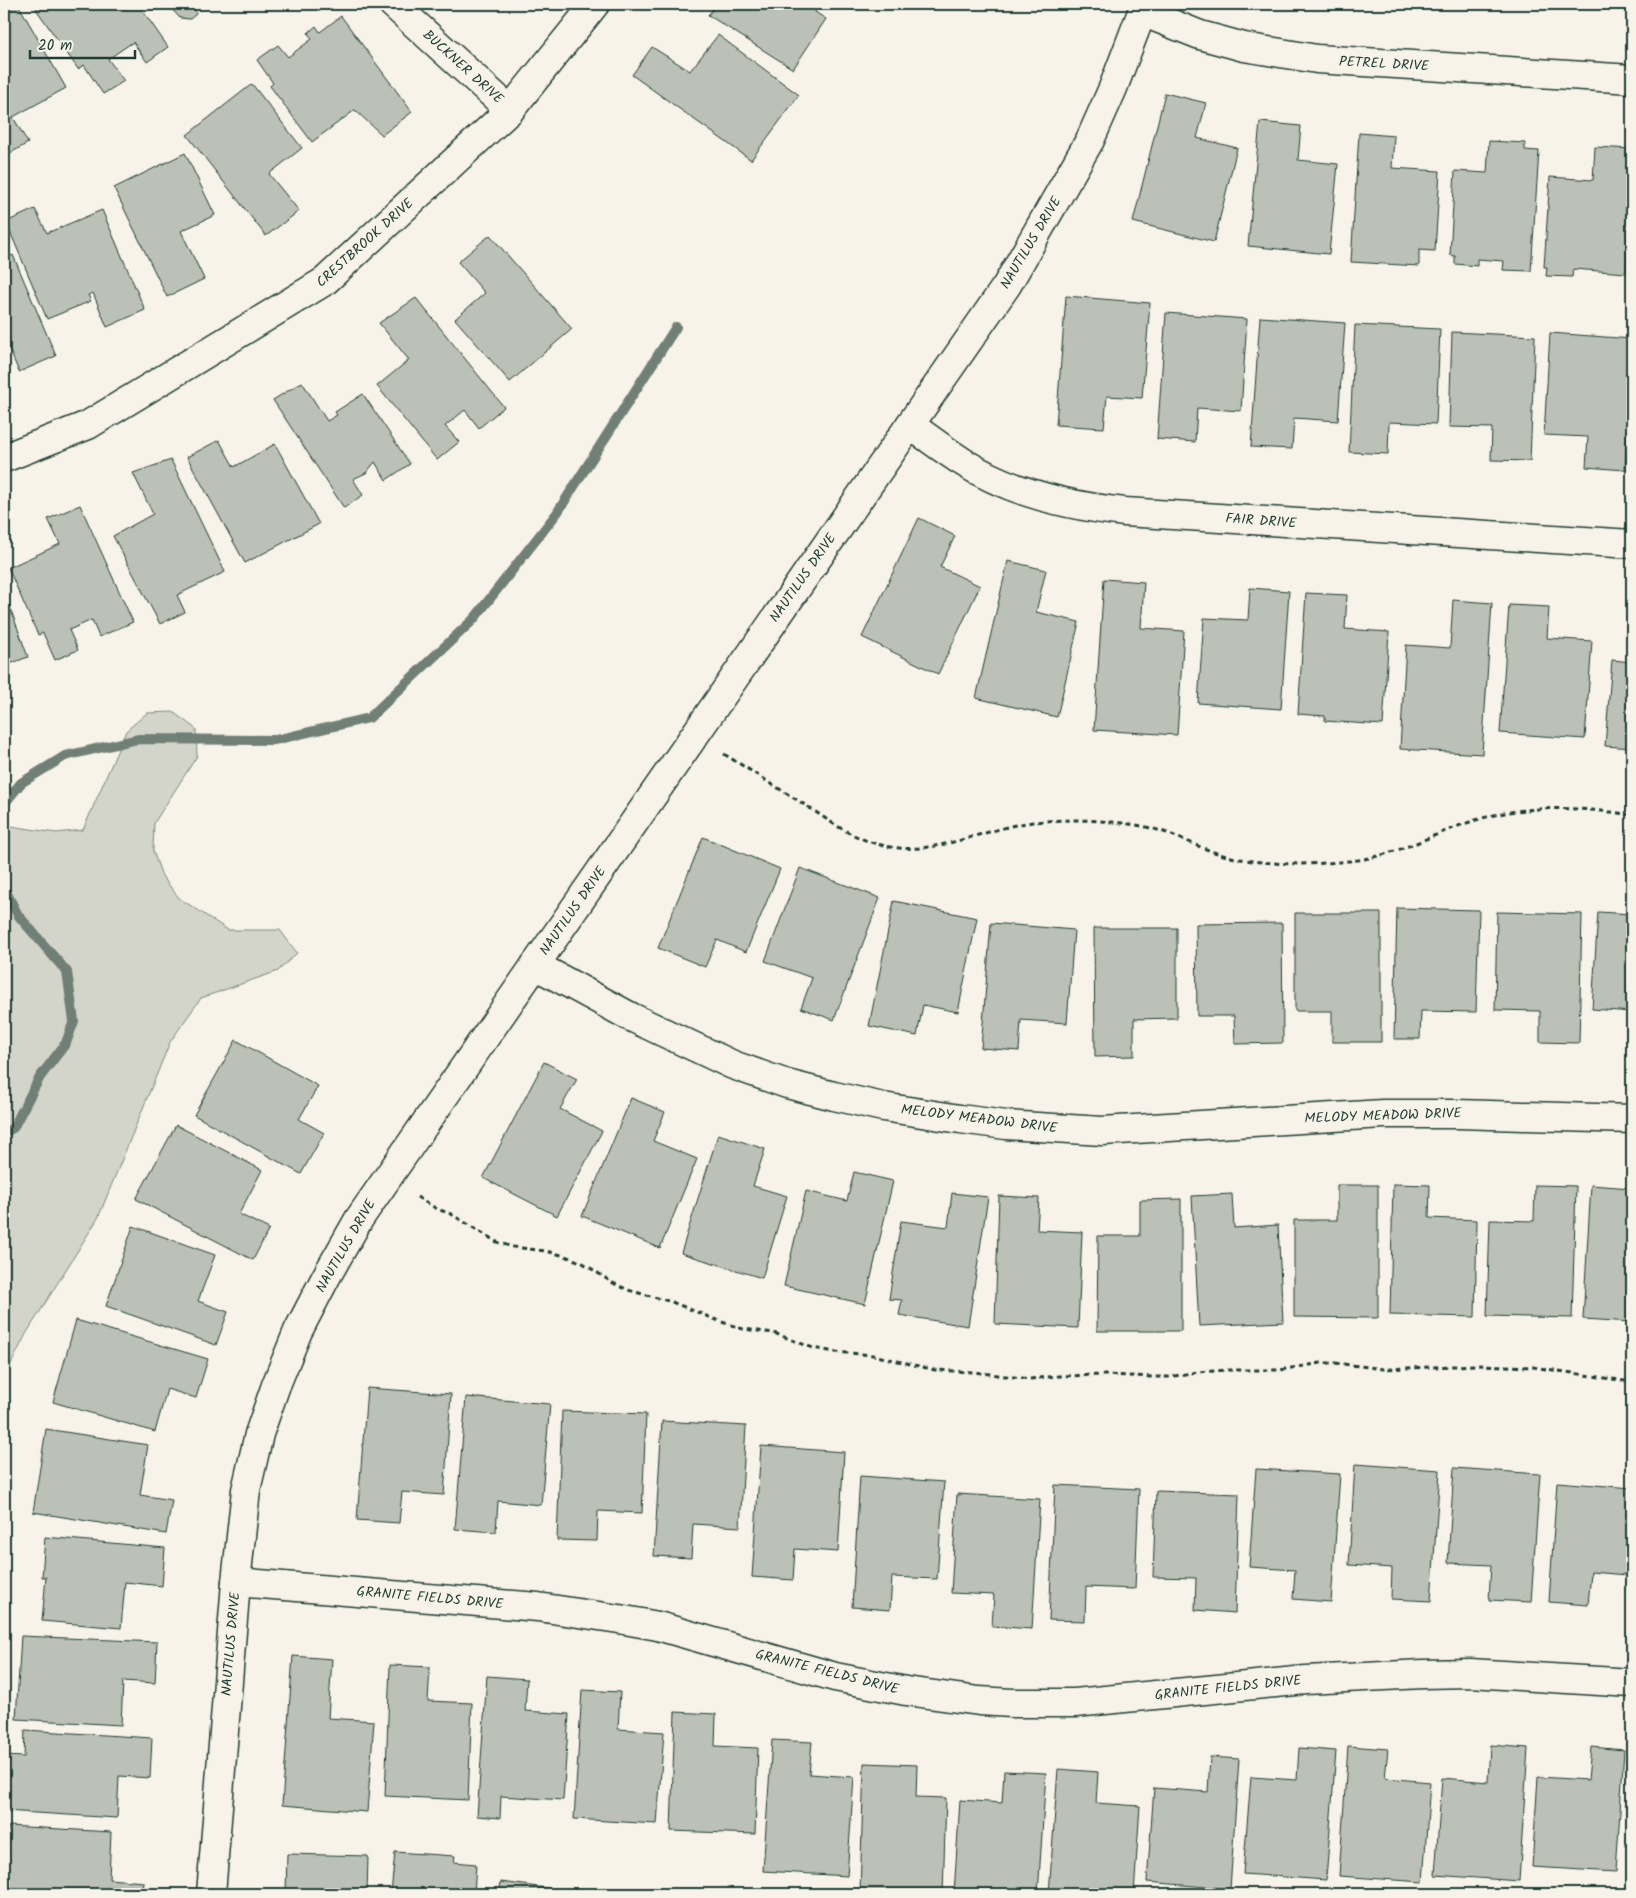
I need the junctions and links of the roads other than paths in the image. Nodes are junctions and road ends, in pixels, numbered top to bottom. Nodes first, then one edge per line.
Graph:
1 (393, 4) edge
2 (595, 4) edge
3 (1144, 8) edge
4 (1632, 78) edge
5 (510, 110) junction
6 (910, 425) junction
7 (4, 458) edge
8 (1632, 544) edge
9 (535, 965) junction
10 (1632, 1119) edge
11 (236, 1582) junction
12 (1632, 1683) edge
13 (211, 1894) edge

1 - 5 street, BUCKNER DRIVE
2 - 5 street, CRESTBROOK DRIVE
3 - 4 street, PETREL DRIVE
3 - 6 street, NAUTILUS DRIVE
5 - 7 street, CRESTBROOK DRIVE
6 - 8 street, FAIR DRIVE
6 - 9 street, NAUTILUS DRIVE
9 - 10 street, MELODY MEADOW DRIVE
9 - 11 street, NAUTILUS DRIVE
11 - 12 street, GRANITE FIELDS DRIVE
11 - 13 street, NAUTILUS DRIVE

